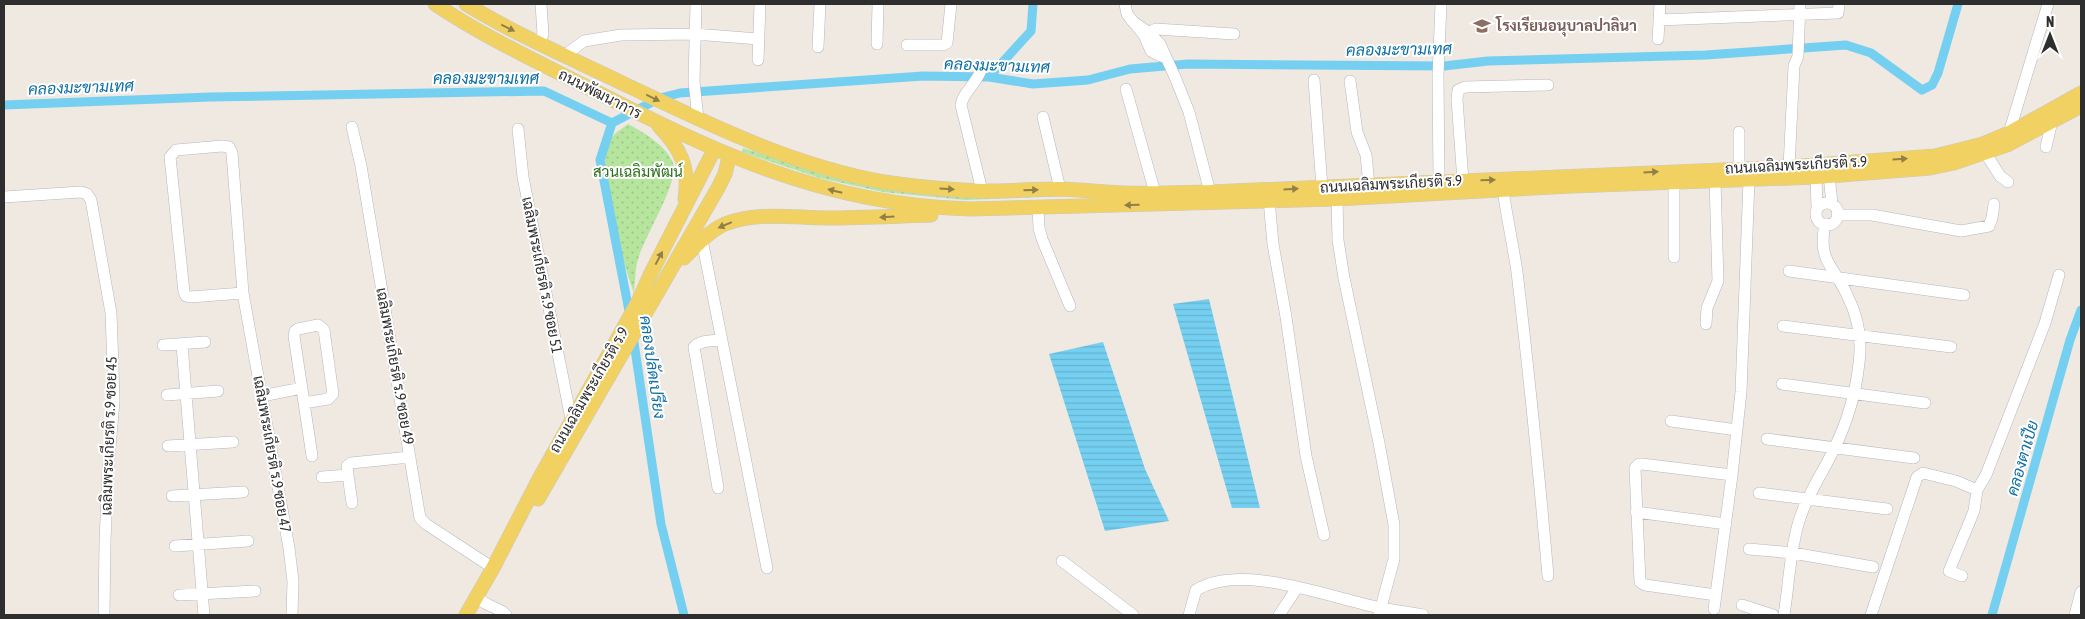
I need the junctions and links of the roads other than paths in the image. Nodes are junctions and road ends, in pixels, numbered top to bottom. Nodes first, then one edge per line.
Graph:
1 (435, 4) edge
2 (466, 4) edge
3 (541, 4) edge
4 (696, 4) edge
5 (760, 4) edge
6 (820, 4) edge
7 (878, 4) edge
8 (951, 4) edge
9 (1125, 4) edge
10 (1440, 4) edge
11 (1660, 4) edge
12 (1727, 4) edge
13 (1839, 4) edge
14 (2048, 4) edge
15 (1799, 10) edge
16 (1726, 17) junction
17 (1659, 20) junction
18 (1146, 33) junction
19 (694, 34) junction
20 (1234, 34) dead end
21 (759, 39) junction
22 (1658, 39) dead end
23 (539, 43) junction
24 (877, 44) dead end
25 (907, 45) dead end
26 (818, 47) dead end
27 (564, 56) junction
28 (758, 60) dead end
29 (983, 65) dead end
30 (1314, 80) dead end
31 (1350, 81) dead end
32 (1548, 85) dead end
33 (1126, 89) dead end
34 (2081, 93) edge
35 (2081, 106) edge
36 (1043, 117) dead end
37 (649, 119) junction
38 (698, 120) junction
39 (2052, 121) junction
40 (352, 127) dead end
41 (518, 129) dead end
42 (1739, 132) dead end
43 (2009, 134) junction
44 (747, 142) junction
45 (2046, 147) dead end
46 (722, 151) junction
47 (1986, 154) junction
48 (1789, 167) junction
49 (1739, 169) junction
50 (1822, 171) junction
51 (1463, 180) junction
52 (1749, 180) junction
53 (1715, 181) junction
54 (1439, 182) junction
55 (2008, 182) dead end
56 (1674, 183) junction
57 (1369, 185) junction
58 (1060, 189) junction
59 (1503, 190) junction
60 (982, 191) junction
61 (1332, 191) junction
62 (1210, 192) junction
63 (1155, 193) junction
64 (4, 197) edge
65 (1269, 200) junction
66 (1832, 204) junction
67 (1994, 204) dead end
68 (684, 207) junction
69 (1038, 208) junction
70 (1817, 208) junction
71 (970, 209) junction
72 (1837, 215) junction
73 (1825, 224) junction
74 (702, 240) junction
75 (1674, 257) dead end
76 (1789, 271) dead end
77 (669, 273) junction
78 (2059, 275) dead end
79 (1836, 278) junction
80 (243, 293) junction
81 (1964, 295) dead end
82 (1070, 306) dead end
83 (1706, 324) dead end
84 (1783, 326) dead end
85 (1859, 336) junction
86 (720, 340) junction
87 (205, 342) dead end
88 (163, 345) dead end
89 (182, 345) junction
90 (1951, 347) dead end
91 (618, 350) junction
92 (1782, 384) dead end
93 (302, 388) junction
94 (218, 391) dead end
95 (186, 393) junction
96 (1853, 393) junction
97 (167, 395) dead end
98 (262, 396) junction
99 (304, 403) junction
100 (1925, 403) dead end
101 (572, 419) junction
102 (1671, 421) dead end
103 (1738, 430) junction
104 (1767, 439) dead end
105 (233, 442) dead end
106 (190, 445) junction
107 (168, 446) dead end
108 (1835, 447) junction
109 (312, 456) dead end
110 (410, 457) junction
111 (1914, 458) dead end
112 (348, 475) junction
113 (1732, 475) junction
114 (322, 477) dead end
115 (718, 488) dead end
116 (1978, 490) junction
117 (243, 492) dead end
118 (1759, 493) dead end
119 (194, 495) junction
120 (172, 496) dead end
121 (1808, 500) junction
122 (352, 503) dead end
123 (1887, 509) dead end
124 (1636, 512) junction
125 (1726, 524) junction
126 (1324, 535) dead end
127 (248, 541) dead end
128 (198, 544) junction
129 (175, 546) dead end
130 (1749, 549) dead end
131 (1793, 553) junction
132 (1062, 561) dead end
133 (1873, 567) dead end
134 (492, 568) junction
135 (767, 568) dead end
136 (1548, 576) dead end
137 (1962, 576) dead end
138 (1297, 588) junction
139 (255, 591) dead end
140 (2081, 592) edge
141 (202, 594) junction
142 (1716, 595) junction
143 (179, 596) dead end
144 (482, 601) junction
145 (1742, 605) dead end
146 (1714, 609) dead end
147 (1380, 612) edge
148 (104, 615) edge
149 (204, 615) edge
150 (292, 615) edge
151 (466, 615) edge
152 (474, 615) edge
153 (506, 615) edge
154 (1133, 615) edge
155 (1190, 615) edge
156 (1279, 615) edge
157 (1423, 615) edge
158 (1774, 615) edge
159 (1784, 615) edge
160 (1871, 615) edge
161 (2075, 615) edge

1 - 37 main road, ถนนพัฒนาการ
2 -> 23 main road, ถนนพัฒนาการ
3 - 23 street
4 - 19 street
5 - 21 street
6 - 26 street
7 - 24 street
8 - 25 street
9 - 18 street
10 - 54 street
11 - 17 street
12 - 16 street
13 - 15 street
14 - 43 street
15 - 16 street
15 - 48 street
16 - 17 street
17 - 22 street
18 - 20 street
18 - 62 street
19 - 21 street
19 - 27 street
19 - 38 street
21 - 28 street
23 - 27 main road, ถนนพัฒนาการ
27 -> 38 main road, ถนนพัฒนาการ
29 - 60 street
30 - 61 street
31 - 57 street
32 - 51 street
33 - 63 street
34 - 43 main road, ถนนเฉลิมพระเกียรติ ร.9
35 - 39 main road, ถนนเฉลิมพระเกียรติ ร.9
36 - 58 street
37 - 46 main road, ถนนพัฒนาการ
37 - 68 main road
38 - 44 main road, ถนนเฉลิมพระเกียรติ ร.9
38 - 46 main road
39 - 45 street
39 - 47 main road, ถนนเฉลิมพระเกียรติ ร.9
40 - 110 street, เฉลิมพระเกียรติ ร.9 ซอย 49
41 - 101 street, เฉลิมพระเกียรติ ร.9 ซอย 51
42 - 49 street
50 -> 43 main road, ถนนเฉลิมพระเกียรติ ร.9
44 - 46 main road
44 -> 60 main road, ถนนเฉลิมพระเกียรติ ร.9
46 - 68 main road, ถนนเฉลิมพระเกียรติ ร.9
71 -> 46 main road, ถนนเฉลิมพระเกียรติ ร.9
46 - 77 main road, ถนนเฉลิมพระเกียรติ ร.9
47 - 50 main road, ถนนเฉลิมพระเกียรติ ร.9
47 - 55 street
48 - 49 main road, ถนนเฉลิมพระเกียรติ ร.9
48 - 50 main road, ถนนเฉลิมพระเกียรติ ร.9
51 -> 49 main road, ถนนเฉลิมพระเกียรติ ร.9
50 - 52 main road, ถนนเฉลิมพระเกียรติ ร.9
50 - 66 street
50 - 70 street
51 - 54 main road, ถนนเฉลิมพระเกียรติ ร.9
52 - 53 main road, ถนนเฉลิมพระเกียรติ ร.9
52 - 103 street
53 - 56 main road, ถนนเฉลิมพระเกียรติ ร.9
53 - 83 street
54 - 57 main road, ถนนเฉลิมพระเกียรติ ร.9
56 - 59 main road, ถนนเฉลิมพระเกียรติ ร.9
56 - 75 street
57 - 61 main road, ถนนเฉลิมพระเกียรติ ร.9
60 -> 58 main road, ถนนเฉลิมพระเกียรติ ร.9
58 - 63 main road, ถนนเฉลิมพระเกียรติ ร.9
59 - 61 main road, ถนนเฉลิมพระเกียรติ ร.9
59 - 136 street
62 -> 61 main road, ถนนเฉลิมพระเกียรติ ร.9
61 - 65 main road, ถนนเฉลิมพระเกียรติ ร.9
61 - 147 street
62 - 63 main road, ถนนเฉลิมพระเกียรติ ร.9
64 - 148 street, เฉลิมพระเกียรติ ร.9 ซอย 45
65 -> 69 main road, ถนนเฉลิมพระเกียรติ ร.9
65 - 126 street
66 - 70 street
66 - 72 street
67 - 72 street
91 -> 68 main road, ถนนเฉลิมพระเกียรติ ร.9
69 - 71 main road, ถนนเฉลิมพระเกียรติ ร.9
69 - 82 street
70 - 73 street
71 -> 74 main road
72 - 73 street
73 - 79 street
74 - 77 main road
74 - 86 street
76 - 79 street
77 - 91 main road, ถนนเฉลิมพระเกียรติ ร.9
78 - 116 street
79 - 81 street
79 - 85 street
80 - 80 street, เฉลิมพระเกียรติ ร.9 ซอย 47
80 - 98 street, เฉลิมพระเกียรติ ร.9 ซอย 47
84 - 85 street
85 - 90 street
85 - 96 street
86 - 115 street
86 - 135 street
87 - 89 street
88 - 89 street
89 - 95 street
91 - 101 main road, ถนนเฉลิมพระเกียรติ ร.9
91 - 144 main road, ถนนเฉลิมพระเกียรติ ร.9
92 - 96 street
93 - 98 street
93 - 99 street
93 - 99 street
94 - 95 street
95 - 97 street
95 - 106 street
96 - 100 street
96 - 108 street
98 - 150 street, เฉลิมพระเกียรติ ร.9 ซอย 47
99 - 109 street
101 - 134 main road, ถนนเฉลิมพระเกียรติ ร.9
102 - 103 street
103 - 113 street
104 - 108 street
105 - 106 street
106 - 107 street
106 - 119 street
108 - 111 street
108 - 121 street
110 - 112 street
110 - 134 street, เฉลิมพระเกียรติ ร.9 ซอย 49
112 - 114 street
112 - 122 street
113 - 124 street
113 - 125 street
116 - 137 street
116 - 160 street
117 - 119 street
118 - 121 street
119 - 120 street
119 - 128 street
121 - 123 street
121 - 131 street
124 - 125 street
124 - 142 street
125 - 142 street
127 - 128 street
128 - 129 street
128 - 141 street
130 - 131 street
131 - 133 street
131 - 159 street
132 - 154 street
134 - 151 main road, ถนนเฉลิมพระเกียรติ ร.9
138 - 147 street
138 - 155 street
138 - 156 street
139 - 141 street
140 - 161 street
141 - 143 street
141 - 149 street
142 - 146 street
144 - 152 main road, ถนนเฉลิมพระเกียรติ ร.9
144 - 153 street
145 - 158 street
147 - 157 street

